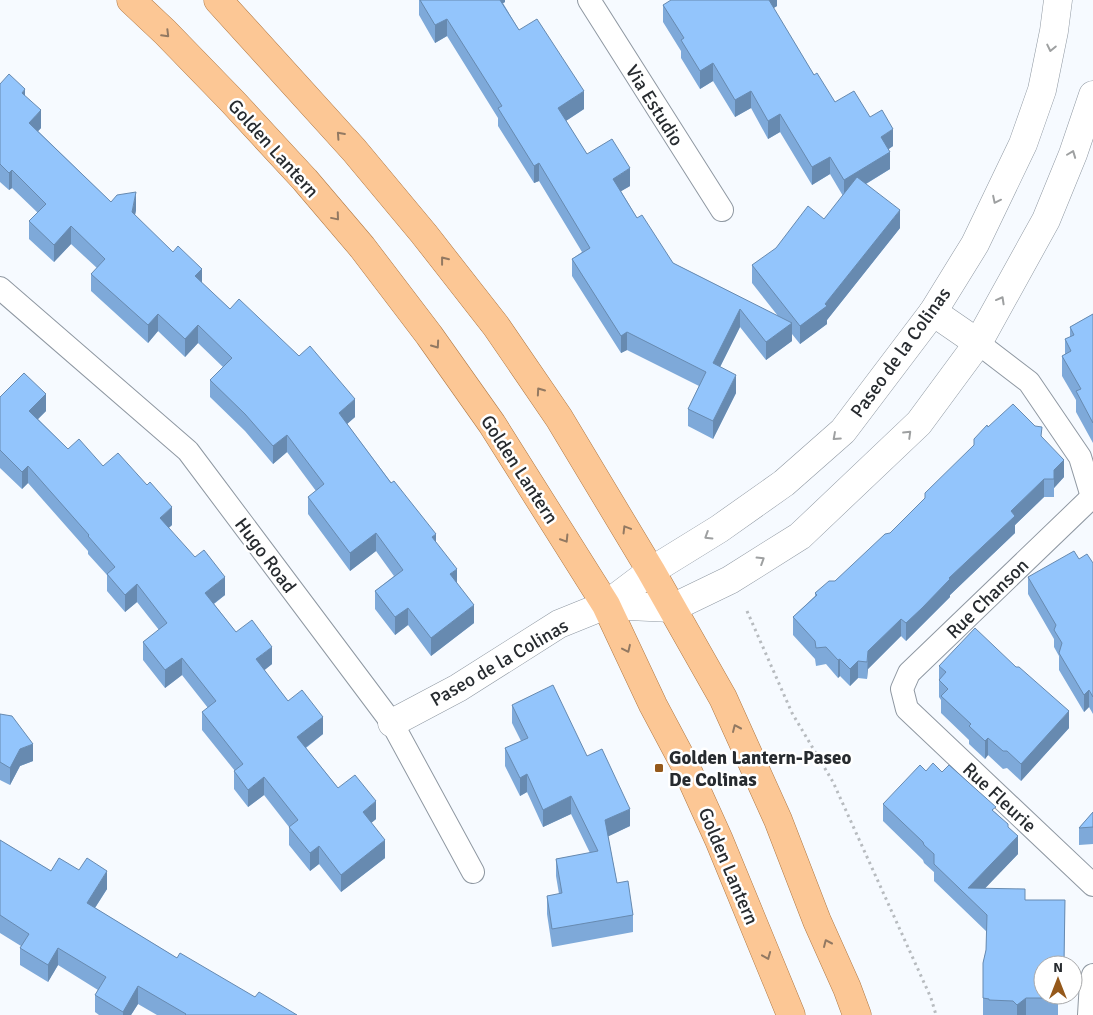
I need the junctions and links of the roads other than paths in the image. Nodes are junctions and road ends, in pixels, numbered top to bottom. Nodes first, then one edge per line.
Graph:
1 (131, 0) edge
2 (218, 0) edge
3 (589, 0) edge
4 (1058, 0) edge
5 (1093, 95) edge
6 (722, 210) dead end
7 (0, 288) edge
8 (933, 312) junction
9 (978, 343) junction
10 (1092, 498) edge
11 (651, 571) junction
12 (606, 605) junction
13 (672, 608) junction
14 (907, 709) joint
15 (392, 723) junction
16 (473, 872) dead end
17 (1093, 884) edge
18 (1093, 975) edge
19 (790, 1015) edge
20 (857, 1015) edge
21 (1090, 1015) edge

1 -> 12 main road, Golden Lantern
11 -> 2 main road
3 - 6 street, Via Estudio
4 -> 8 main road, Paseo de la Colinas
9 -> 5 main road, Paseo de la Colinas
7 - 15 street, Hugo Road
8 - 9 main road
8 -> 11 main road, Paseo de la Colinas
9 - 10 street
13 -> 9 main road, Paseo de la Colinas
10 - 14 street, Rue Chanson
11 - 12 main road, Paseo de la Colinas
11 - 13 main road
12 - 13 main road, Paseo de la Colinas
12 - 15 main road, Paseo de la Colinas
12 -> 19 main road, Golden Lantern
20 -> 13 main road
14 - 17 street, Rue Fleurie
15 - 16 street, Hugo Road
18 - 21 street

